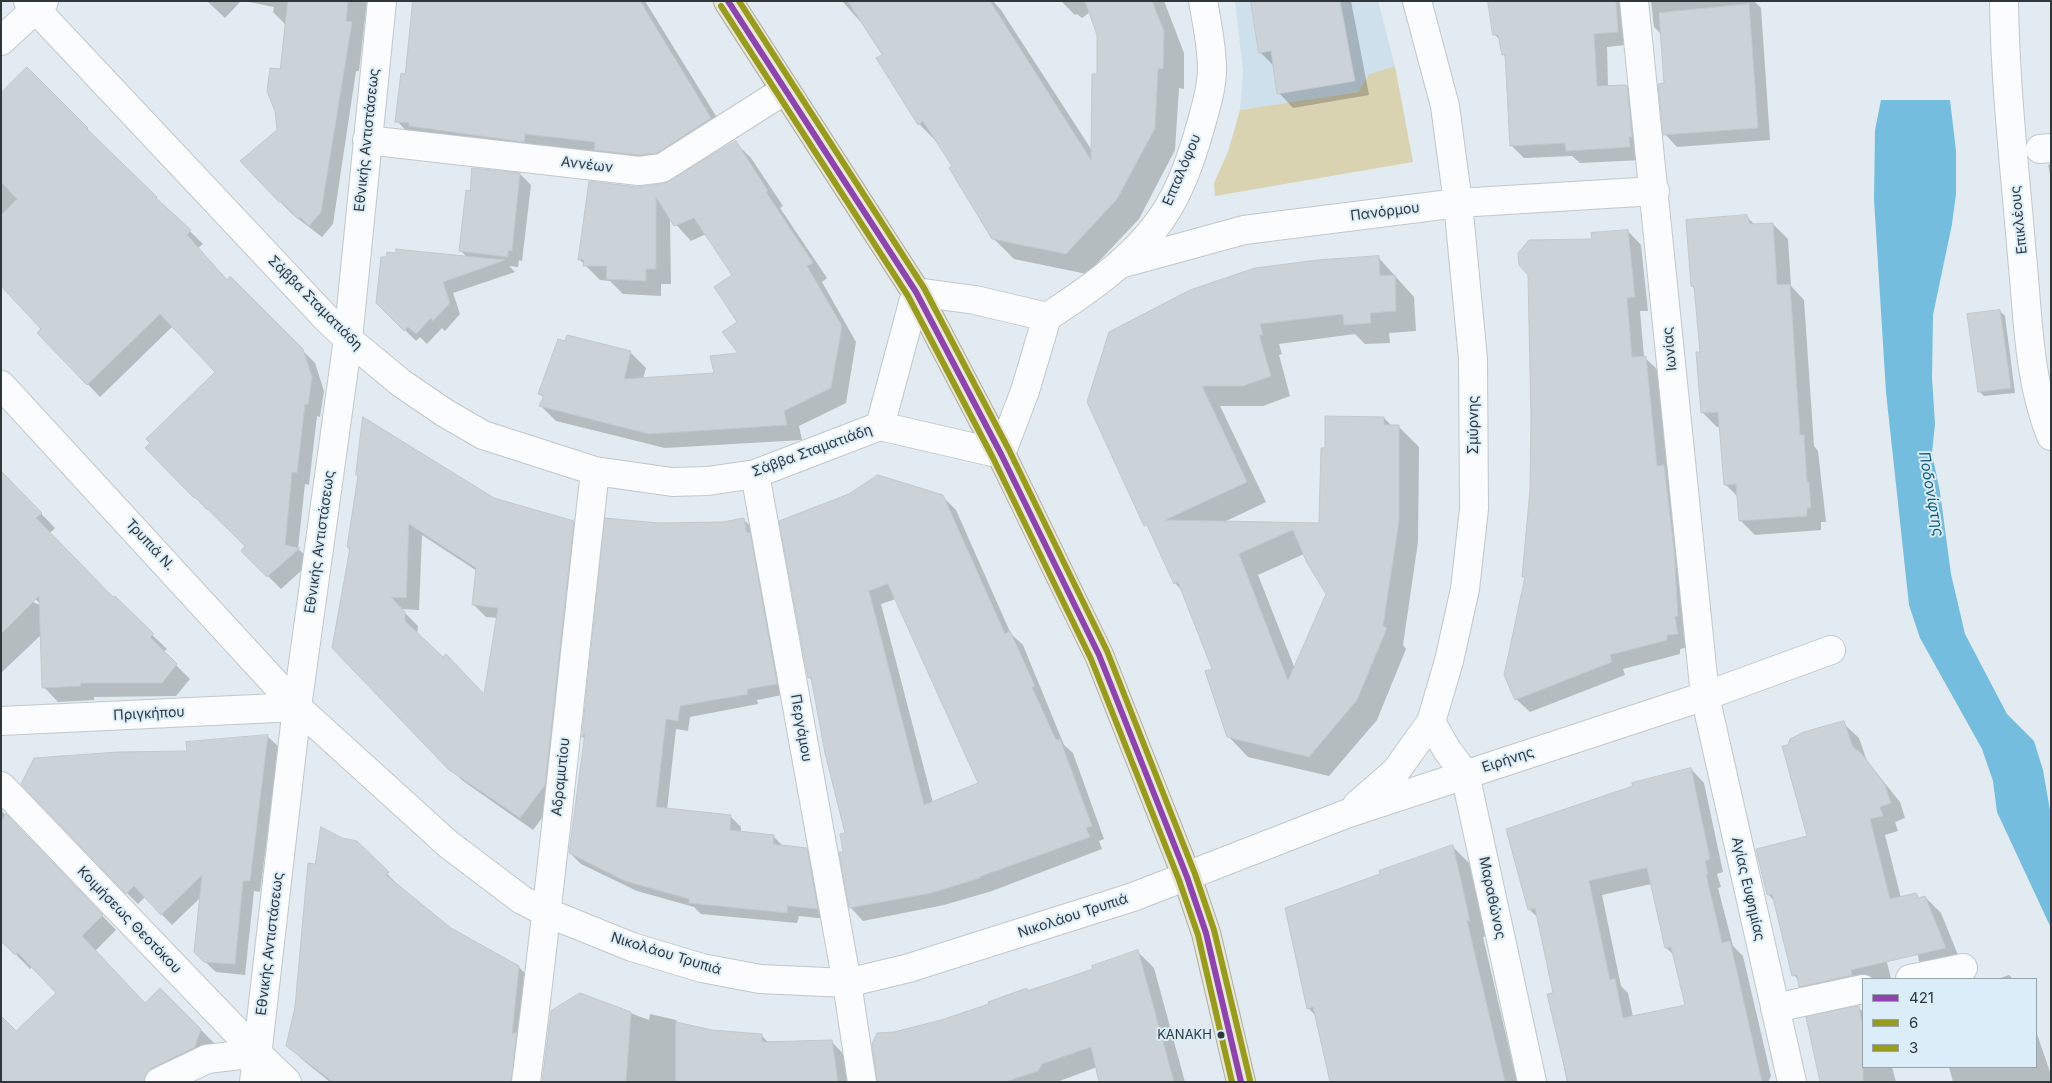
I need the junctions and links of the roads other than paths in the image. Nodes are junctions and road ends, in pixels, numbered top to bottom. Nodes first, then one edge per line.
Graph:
1 (382, 1) edge
2 (728, 1) edge
3 (1203, 1) edge
4 (1417, 1) edge
5 (1634, 1) edge
6 (2004, 1) edge
7 (36, 4) edge
8 (1, 41) edge
9 (785, 90) junction
10 (367, 140) junction
11 (1654, 191) junction
12 (1458, 203) junction
13 (1120, 264) junction
14 (916, 292) junction
15 (1047, 317) junction
16 (348, 339) junction
17 (1, 385) edge
18 (880, 426) junction
19 (2051, 436) edge
20 (1002, 454) junction
21 (595, 471) junction
22 (755, 474) junction
23 (1831, 650) dead end
24 (1705, 696) junction
25 (297, 707) junction
26 (1, 721) edge
27 (1431, 722) junction
28 (1465, 774) junction
29 (1, 786) edge
30 (1346, 814) junction
31 (1187, 877) junction
32 (548, 913) junction
33 (1963, 968) dead end
34 (1915, 978) edge
35 (847, 983) junction
36 (1862, 989) edge
37 (1775, 1008) junction
38 (257, 1053) junction
39 (159, 1082) edge
40 (254, 1082) edge
41 (287, 1082) edge
42 (526, 1082) edge
43 (862, 1082) edge
44 (1241, 1082) edge
45 (1532, 1082) edge
46 (1792, 1082) edge

1 - 10 street, Εθνικής Αντιστάσεως
2 - 9 main road
3 - 13 street, Επταλόφου
4 - 12 street, Σμύρνης
5 - 11 street, Ιωνίας
6 - 19 street, Επικλέους
7 - 8 street
7 - 16 street, Σάββα Σταματιάδη
9 - 10 street, Αννέων
9 - 14 main road
10 - 16 street, Εθνικής Αντιστάσεως
11 - 12 street, Πανόρμου
11 - 24 street, Ιωνίας
12 - 13 street, Πανόρμου
12 - 27 street, Σμύρνης
13 - 15 street, Επταλόφου
14 - 15 street
14 - 18 street, Σάββα Σταματιάδη
14 - 20 main road
15 - 20 street
16 - 21 street, Σάββα Σταματιάδη
16 - 25 street, Εθνικής Αντιστάσεως
17 - 25 street, Τρυπιά Ν.
18 - 20 street, Σάββα Σταματιάδη
18 - 22 street, Σάββα Σταματιάδη
20 - 31 main road
21 - 22 street, Σάββα Σταματιάδη
21 - 32 street, Αδραμυτίου
22 - 35 street, Περγάμου
23 - 24 street, Ειρήνης
24 - 28 street, Ειρήνης
24 - 37 street, Αγίας Ευφημίας
25 - 26 street, Πριγκήπου
25 - 32 street, Νικολάου Τρυπιά
25 - 38 street, Εθνικής Αντιστάσεως
27 - 28 street, Μαραθώνος
27 - 30 street, Σμύρνης
28 - 30 street, Ειρήνης
28 - 45 street, Μαραθώνος
29 - 38 street, Κοιμήσεως Θεοτόκου
30 - 31 street, Ειρήνης
31 - 35 street, Νικολάου Τρυπιά
31 - 44 main road
32 - 35 street, Νικολάου Τρυπιά
32 - 42 street, Αδραμυτίου
33 - 34 street
35 - 43 street, Περγάμου
36 - 37 street
37 - 46 street, Αγίας Ευφημίας
38 - 39 street
38 - 40 street, Εθνικής Αντιστάσεως
38 - 41 street, Κοιμήσεως Θεοτόκου

